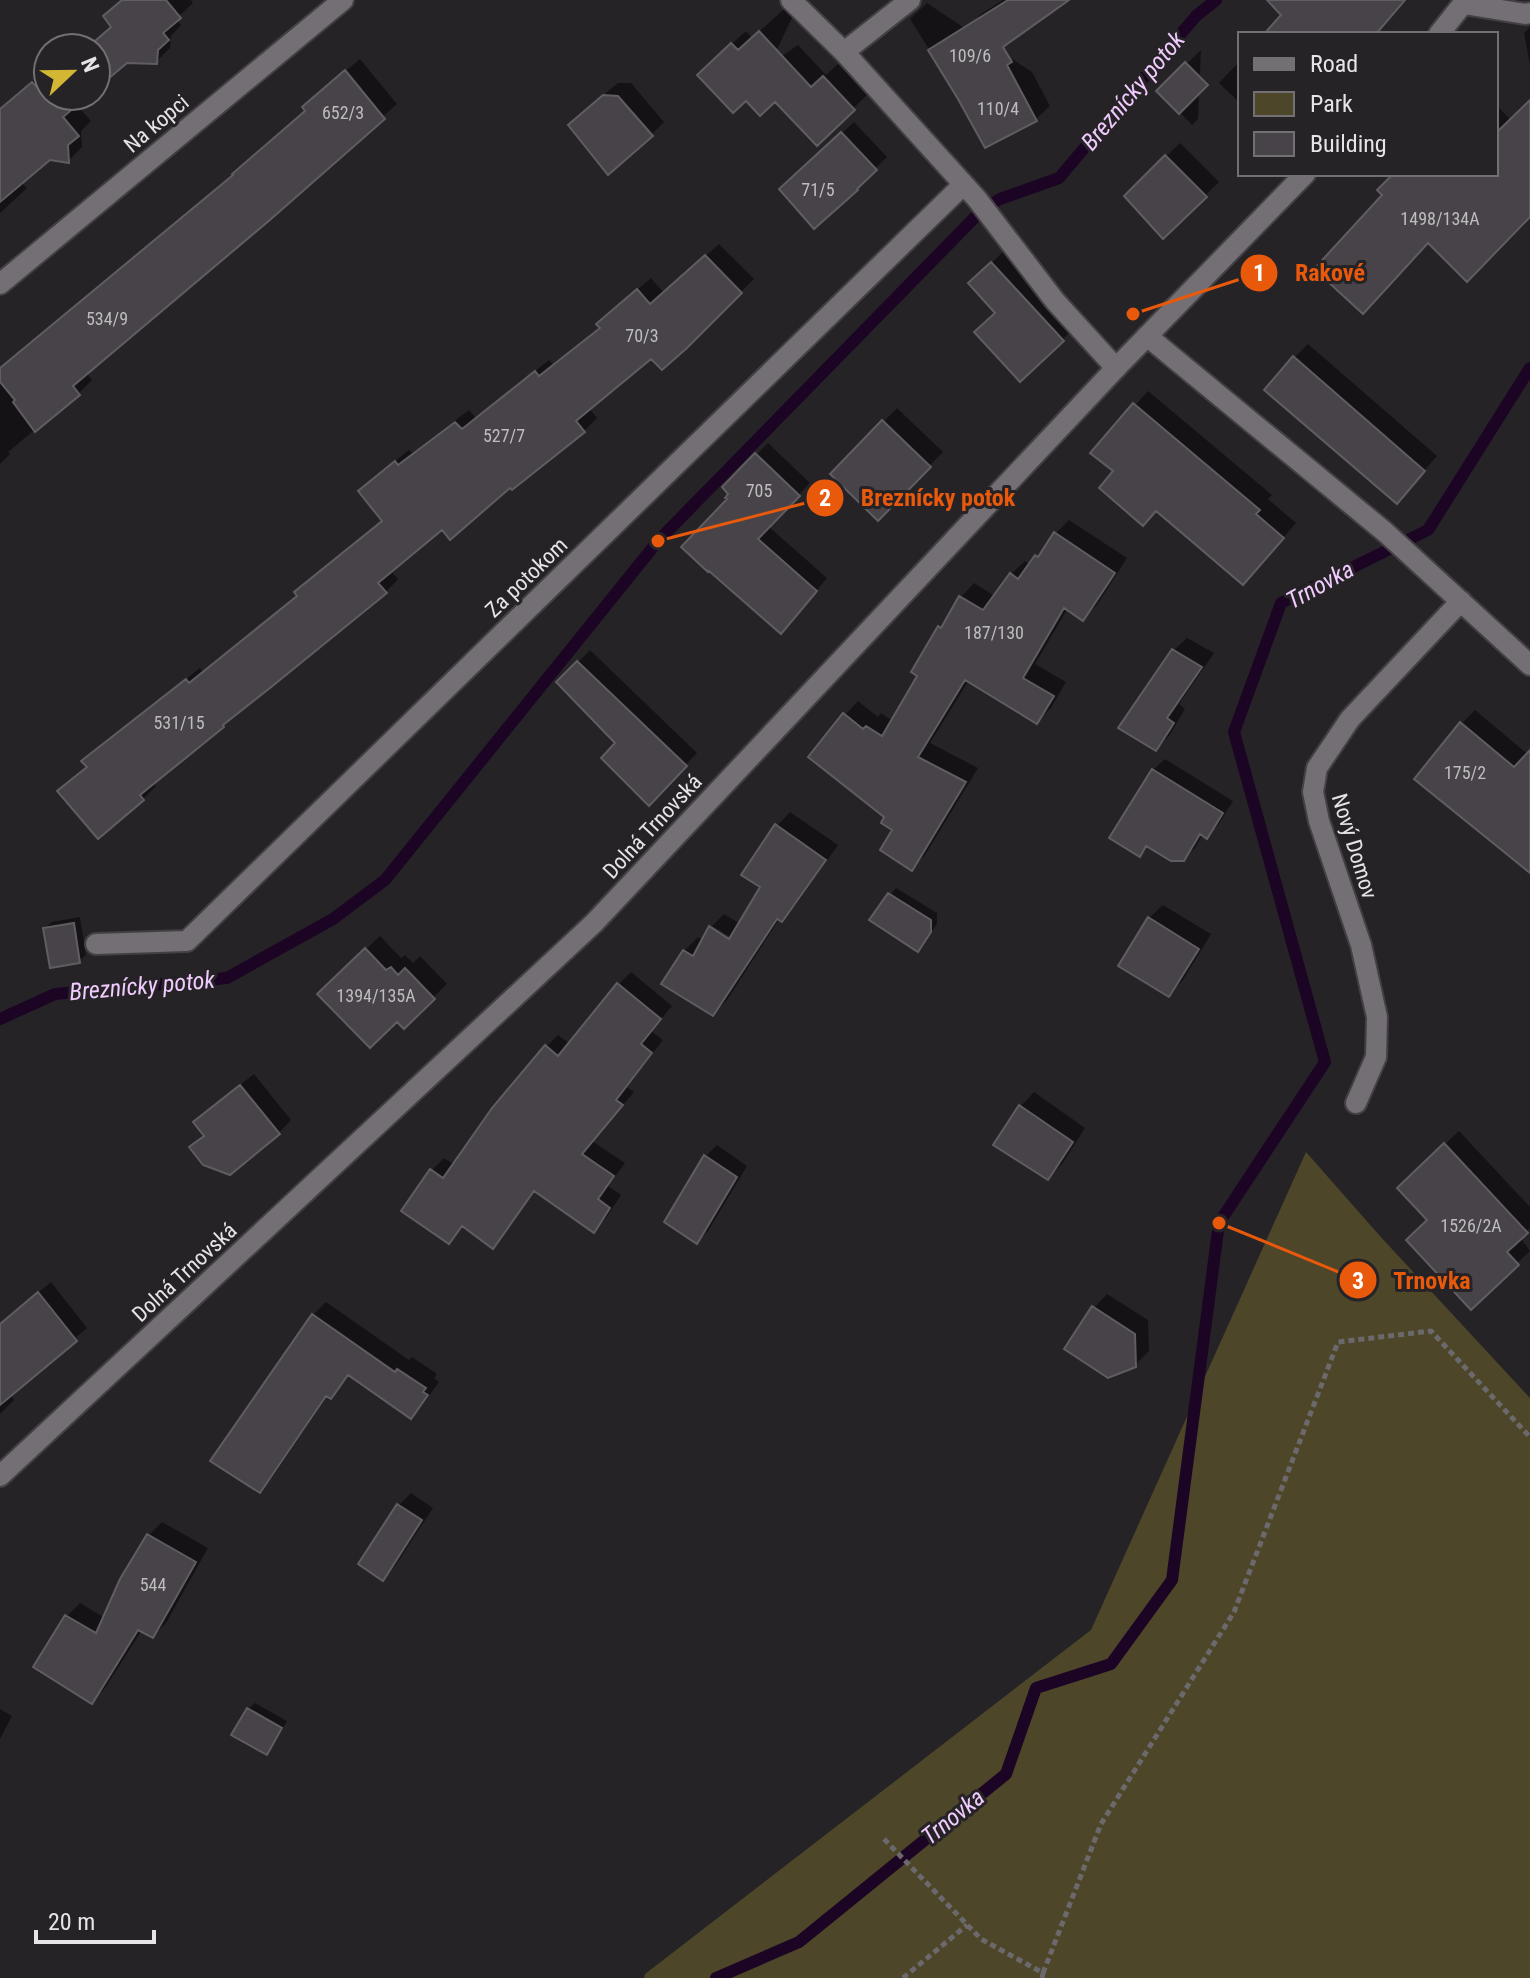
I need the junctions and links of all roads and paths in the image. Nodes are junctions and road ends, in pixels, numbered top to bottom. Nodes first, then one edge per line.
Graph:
1 (343, 0) edge
2 (791, 0) edge
3 (910, 0) edge
4 (1465, 2) edge
5 (1530, 13) edge
6 (1441, 32) edge
7 (844, 52) junction
8 (1303, 176) edge
9 (970, 192) junction
10 (0, 284) edge
11 (1147, 336) junction
12 (1116, 368) junction
13 (1461, 601) junction
14 (1530, 665) edge
15 (96, 944) dead end
16 (1356, 1103) dead end
17 (1530, 1437) edge
18 (0, 1476) edge
19 (884, 1839) dead end
20 (967, 1925) junction
21 (1043, 1975) edge
22 (903, 1978) edge

1 - 10 street, Na kopci
2 - 7 street
3 - 7 street
4 - 5 street
4 - 6 street
7 - 9 street
8 - 11 street, Dolná Trnovská
9 - 12 street
9 - 15 street, Za potokom
11 - 12 street, Dolná Trnovská
11 - 13 street
12 - 18 street, Dolná Trnovská
13 - 14 street
13 - 16 street, Nový Domov
17 - 21 path
19 - 20 path
20 - 21 path
20 - 22 path

